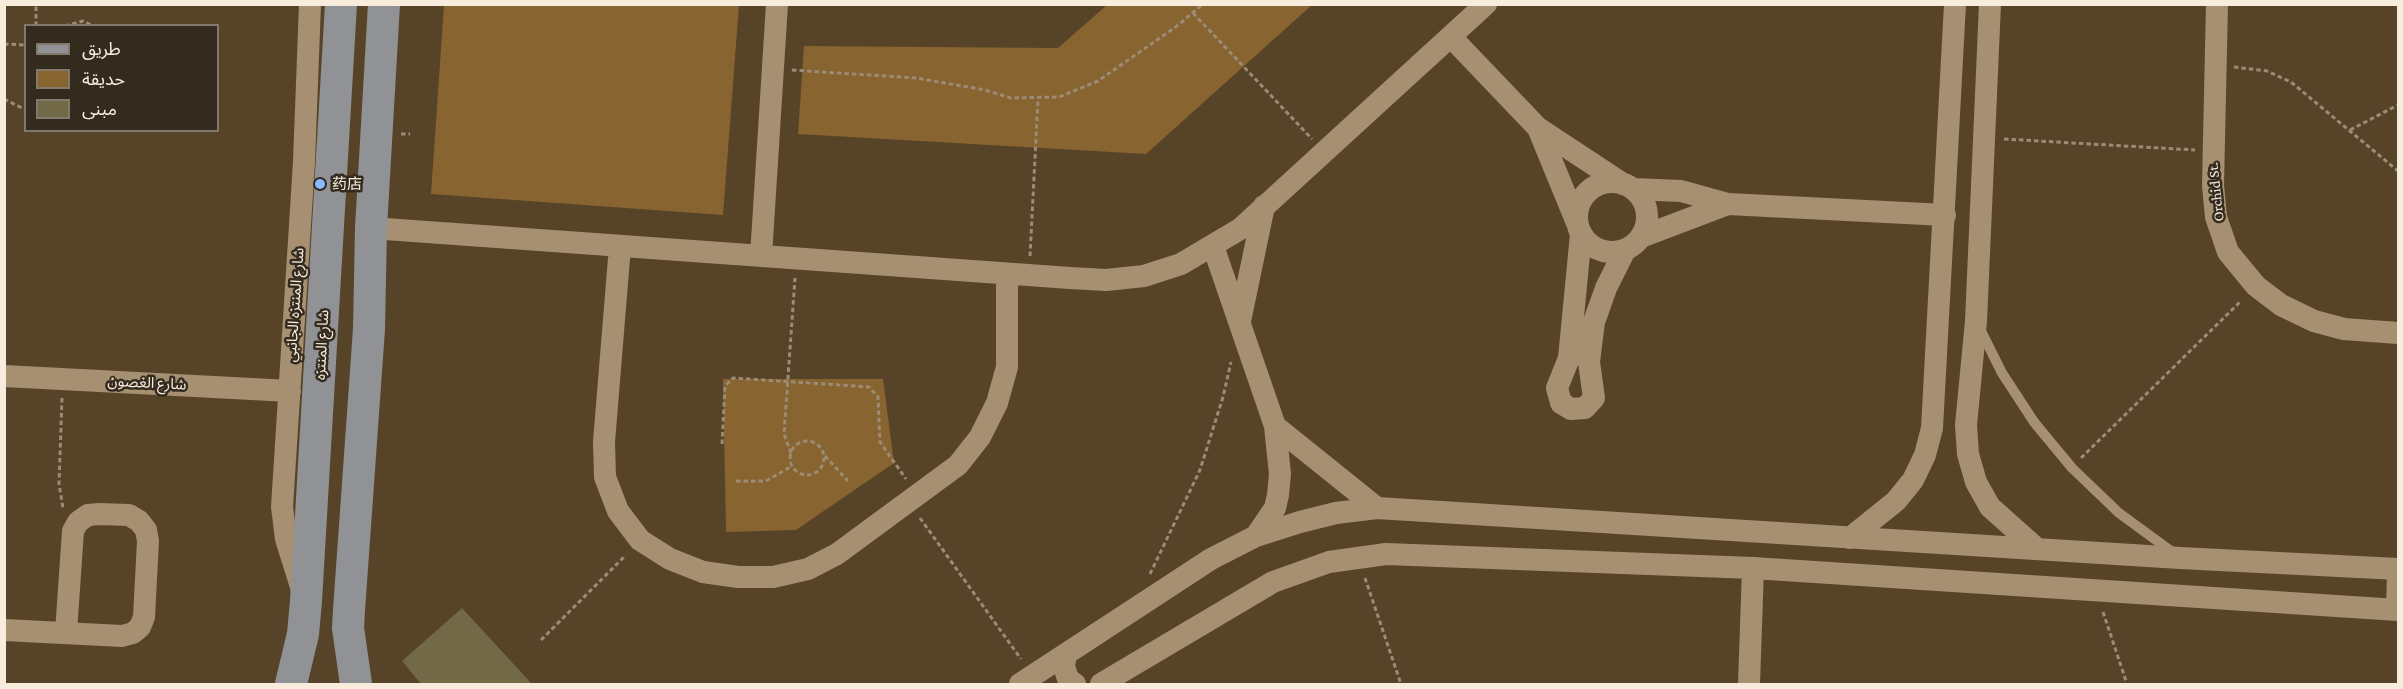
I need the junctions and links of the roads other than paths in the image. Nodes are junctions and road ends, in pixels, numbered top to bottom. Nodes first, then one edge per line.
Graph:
1 (310, 4) edge
2 (341, 4) edge
3 (384, 4) edge
4 (777, 4) edge
5 (1486, 4) edge
6 (1955, 4) edge
7 (1990, 4) edge
8 (2217, 4) edge
9 (1451, 37) junction
10 (1538, 128) junction
11 (1628, 186) junction
12 (1728, 204) junction
13 (1264, 206) junction
14 (1945, 215) junction
15 (371, 228) junction
16 (1579, 228) junction
17 (1633, 243) junction
18 (621, 246) junction
19 (1213, 246) junction
20 (760, 256) junction
21 (1018, 274) junction
22 (1976, 321) junction
23 (1239, 322) junction
24 (324, 327) junction
25 (369, 329) junction
26 (2398, 333) edge
27 (4, 376) edge
28 (290, 391) junction
29 (1275, 426) junction
30 (1377, 508) junction
31 (1256, 536) junction
32 (1850, 538) junction
33 (2036, 548) junction
34 (2180, 558) junction
35 (1753, 568) junction
36 (2398, 571) edge
37 (306, 601) junction
38 (2398, 610) edge
39 (4, 630) edge
40 (66, 632) junction
41 (1066, 654) junction
42 (1027, 680) edge
43 (291, 684) edge
44 (356, 684) edge
45 (1075, 684) edge
46 (1101, 684) edge
47 (1749, 684) edge

1 - 28 street, شارع المنتزه الجانبي
2 - 24 street, شارع المنتزه
3 - 15 street
4 - 20 street
5 - 9 street
6 - 14 street
7 - 22 street
8 - 26 street, Orchid St.
9 - 10 street
9 - 13 street
10 - 11 street
10 - 16 street
11 - 12 street
11 - 16 street
11 - 17 street
12 - 14 street
12 - 17 street
13 - 19 street
13 - 23 street
14 - 32 street
15 - 18 street
15 - 25 street
16 - 17 street
16 - 17 street
18 - 20 street
18 - 21 street
19 - 21 street
19 - 23 street
20 - 21 street
22 - 33 street
22 - 34 lane
23 - 29 street
24 - 25 street
24 - 37 street, شارع المنتزه
25 - 44 street
27 - 28 street, شارع الغصون
28 - 37 street, شارع المنتزه الجانبي
29 - 30 street
29 - 31 street
30 - 31 street
30 - 32 street
31 - 41 street
32 - 33 street
33 - 34 street
34 - 36 street
35 - 38 street
35 - 46 street
35 - 47 street
36 - 38 street
37 - 43 street, شارع المنتزه
39 - 40 street
40 - 40 street
41 - 42 street
41 - 45 street

